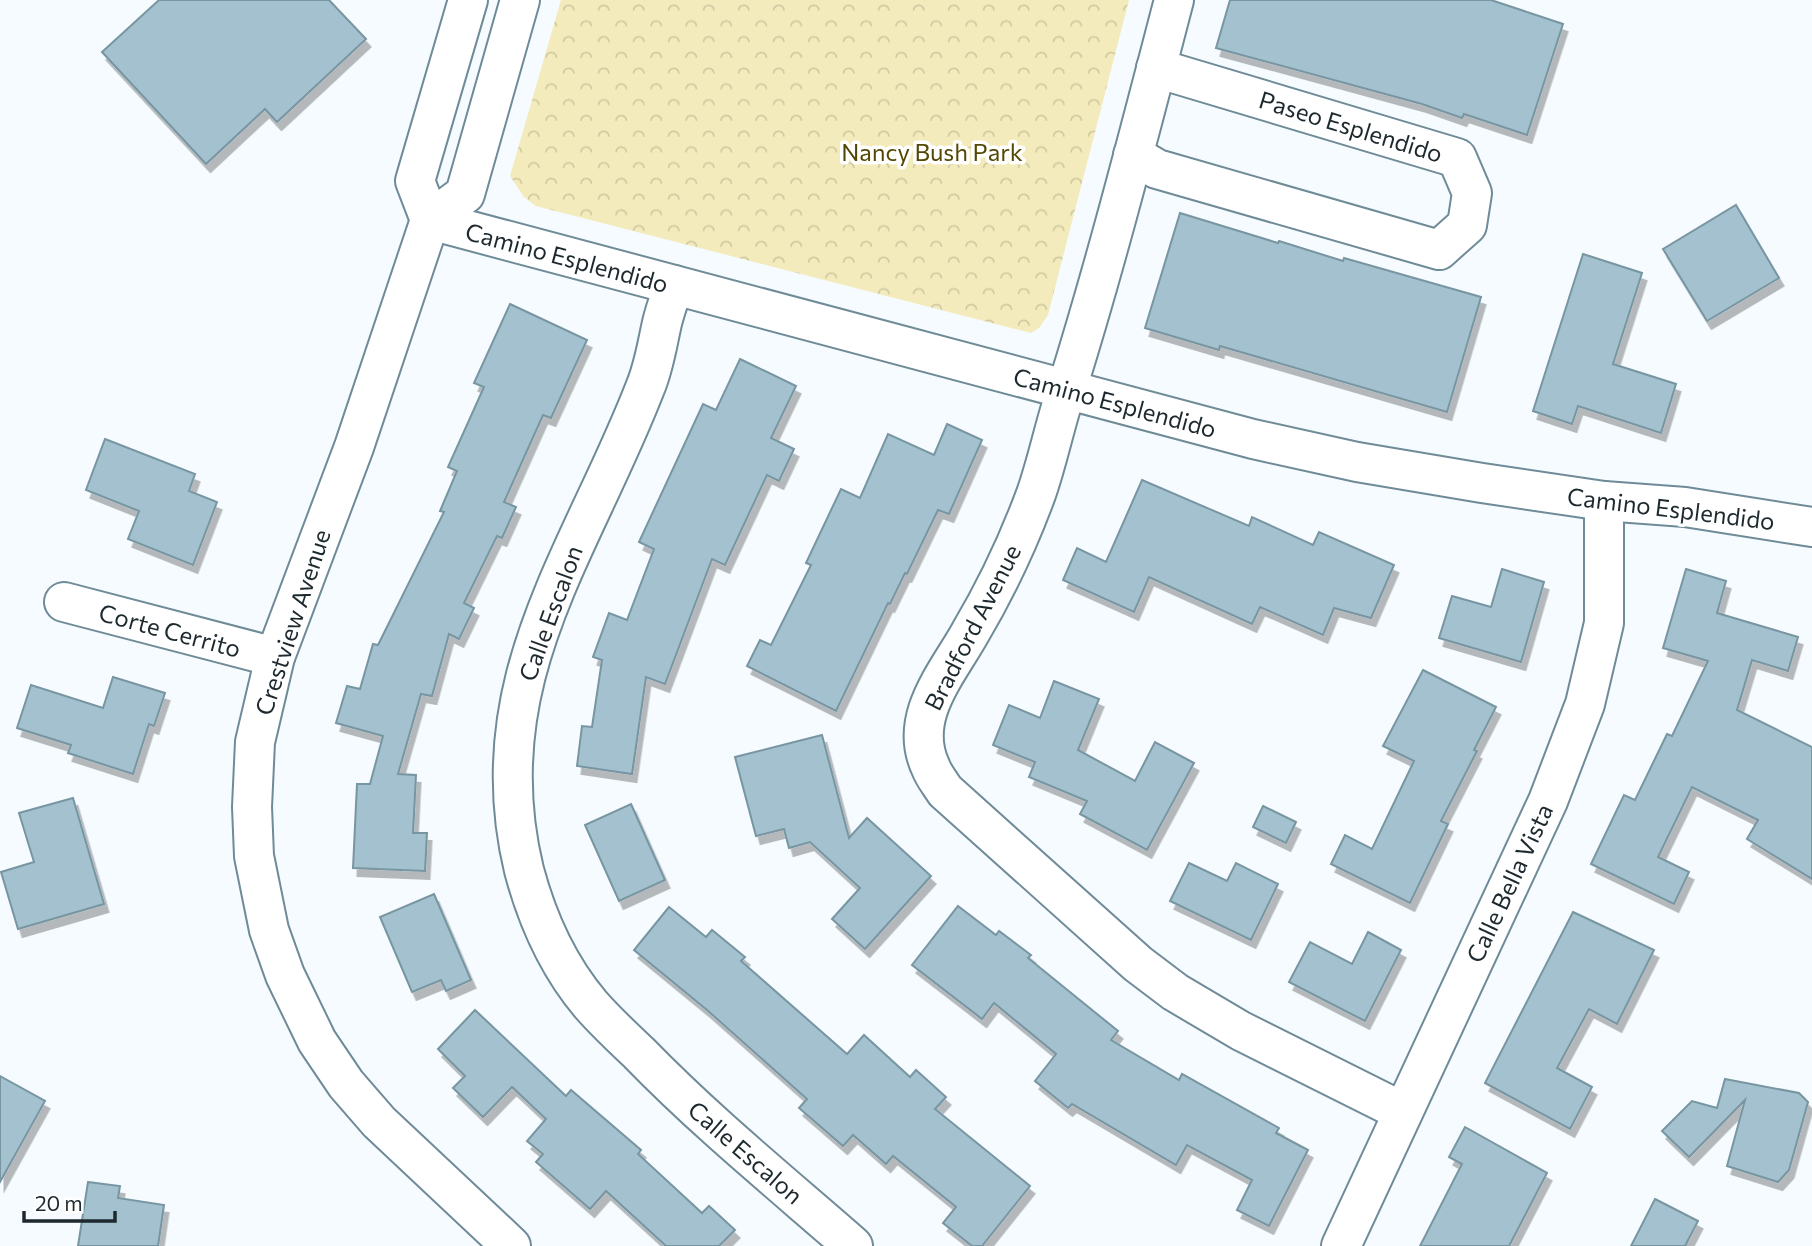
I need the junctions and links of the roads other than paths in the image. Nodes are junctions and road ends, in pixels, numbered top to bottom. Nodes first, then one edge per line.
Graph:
1 (467, 0) edge
2 (520, 0) edge
3 (1174, 0) edge
4 (1156, 68) junction
5 (1133, 155) junction
6 (430, 220) junction
7 (674, 285) junction
8 (1066, 389) junction
9 (1604, 501) junction
10 (1812, 527) edge
11 (64, 602) dead end
12 (275, 657) junction
13 (1403, 1112) junction
14 (511, 1246) edge
15 (853, 1246) edge
16 (1340, 1246) edge

1 - 6 street
2 - 6 street
3 - 4 street, Bradford Avenue
4 - 5 street, Bradford Avenue
4 - 5 street, Paseo Esplendido
5 - 8 street, Bradford Avenue
6 - 7 street, Camino Esplendido
6 - 12 street, Crestview Avenue
7 - 8 street, Camino Esplendido
7 - 15 street, Calle Escalon
8 - 9 street, Camino Esplendido
8 - 13 street, Bradford Avenue
9 - 10 street, Camino Esplendido
9 - 13 street, Calle Bella Vista
11 - 12 street, Corte Cerrito
12 - 14 street, Crestview Avenue
13 - 16 street, Calle Bella Vista

